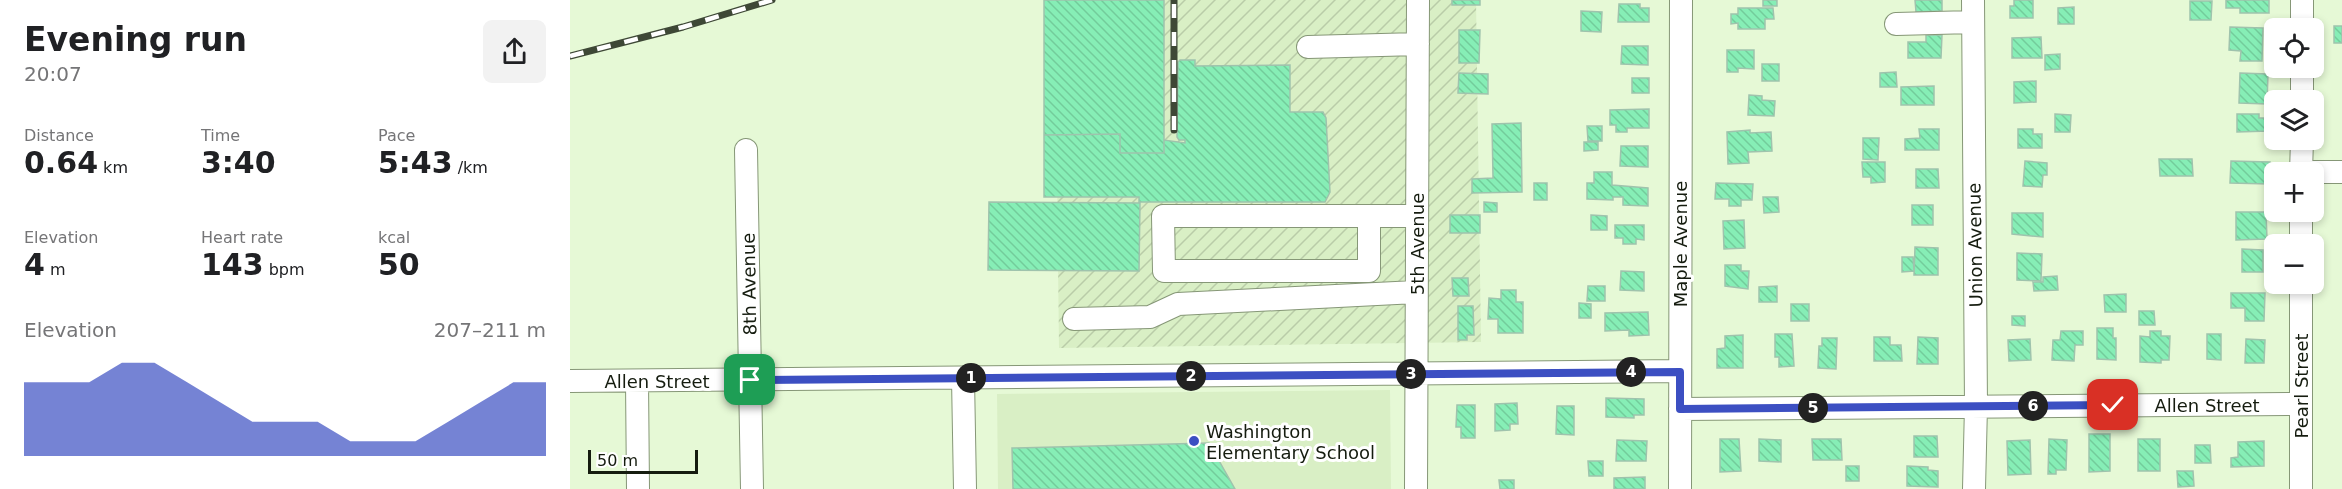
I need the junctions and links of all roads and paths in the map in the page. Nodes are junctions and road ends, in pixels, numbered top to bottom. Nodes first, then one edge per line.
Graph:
1 (1418, 0) edge
2 (1681, 0) edge
3 (2302, 0) edge
4 (1973, 11) edge
5 (2302, 18) edge
6 (1896, 24) dead end
7 (1418, 44) junction
8 (1308, 47) dead end
9 (746, 150) dead end
10 (2324, 172) edge
11 (2342, 172) edge
12 (1369, 216) junction
13 (1417, 216) junction
14 (1416, 292) junction
15 (2301, 294) edge
16 (1074, 319) dead end
17 (1680, 372) junction
18 (1416, 374) junction
19 (963, 378) junction
20 (750, 380) junction
21 (570, 381) edge
22 (637, 381) junction
23 (2301, 404) junction
24 (1976, 406) junction
25 (1680, 409) junction
26 (638, 489) edge
27 (752, 489) edge
28 (965, 489) edge
29 (1416, 489) edge
30 (1680, 489) edge
31 (1974, 489) edge
32 (2301, 489) edge

1 - 7 street, 5th Avenue
2 - 17 street, Maple Avenue
3 - 5 street
4 - 6 street
4 - 24 street, Union Avenue
7 - 8 street
7 - 13 street, 5th Avenue
9 - 20 street, 8th Avenue
10 - 11 street
12 - 12 street
12 - 13 street
13 - 14 street, 5th Avenue
14 - 16 street
14 - 18 street, 5th Avenue
15 - 23 street, Pearl Street
17 - 18 street, Allen Street
17 - 25 street, Maple Avenue
18 - 19 street, Allen Street
18 - 29 street, 5th Avenue
19 - 20 street, Allen Street
19 - 28 street
20 - 22 street, Allen Street
20 - 27 street, 8th Avenue
21 - 22 street, Allen Street
22 - 26 street
23 - 24 street, Allen Street
23 - 32 street, Pearl Street
24 - 25 street, Allen Street
24 - 31 street, Union Avenue
25 - 30 street, Maple Avenue

